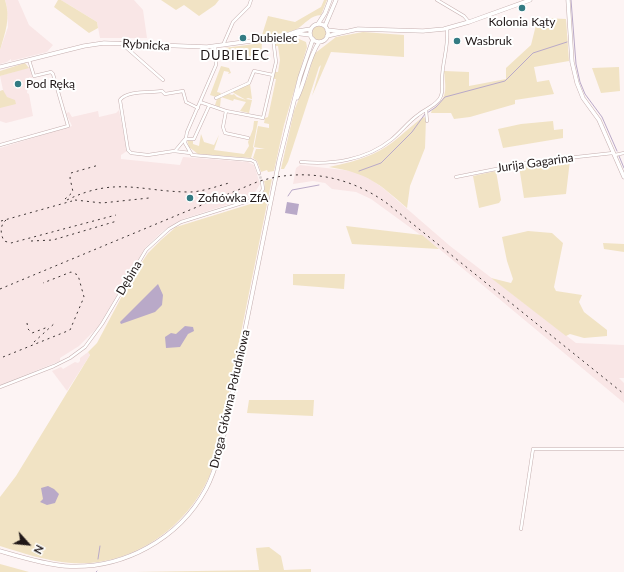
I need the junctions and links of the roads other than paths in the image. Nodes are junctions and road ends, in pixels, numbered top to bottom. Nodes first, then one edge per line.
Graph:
1 (251, 0) edge
2 (330, 0) edge
3 (336, 0) edge
4 (437, 0) edge
5 (530, 0) edge
6 (568, 0) edge
7 (469, 22) junction
8 (318, 24) junction
9 (326, 28) junction
10 (311, 29) junction
11 (448, 29) junction
12 (346, 32) junction
13 (293, 33) junction
14 (327, 36) junction
15 (312, 37) junction
16 (273, 38) junction
17 (319, 42) junction
18 (121, 43) junction
19 (223, 45) junction
20 (214, 46) junction
21 (29, 60) junction
22 (0, 67) edge
23 (273, 75) junction
24 (163, 80) dead end
25 (216, 98) dead end
26 (295, 101) junction
27 (200, 102) junction
28 (210, 106) junction
29 (198, 108) junction
30 (226, 111) junction
31 (427, 112) junction
32 (427, 121) dead end
33 (248, 138) dead end
34 (185, 139) junction
35 (0, 145) edge
36 (174, 151) junction
37 (624, 152) edge
38 (190, 153) junction
39 (614, 154) junction
40 (301, 162) dead end
41 (259, 172) tunnel mouth
42 (456, 177) dead end
43 (624, 177) edge
44 (262, 182) tunnel mouth
45 (0, 387) edge
46 (624, 449) edge
47 (521, 529) dead end
48 (0, 551) edge

1 - 19 street
2 - 8 main road
3 - 9 main road
4 - 7 street
5 - 7 main road
6 - 39 main road
7 - 11 main road
8 - 9 main road
8 - 10 main road
9 - 12 main road
9 - 14 main road
10 - 13 main road, Rybnicka
10 - 15 main road
11 - 12 main road
11 - 31 street
12 - 14 main road
13 - 15 main road, Rybnicka
13 - 16 main road, Rybnicka
14 - 17 main road
15 - 17 main road
15 - 26 main road, Droga Główna Południowa
16 - 19 main road, Rybnicka
16 - 23 street
17 - 26 main road, Droga Główna Południowa
18 - 20 main road, Rybnicka
18 - 21 main road, Rybnicka
18 - 24 street
19 - 20 main road, Rybnicka
20 - 27 street
21 - 22 main road, Rybnicka
21 - 35 street
23 - 25 street
23 - 30 street
26 - 48 main road, Droga Główna Południowa
27 - 28 street
27 - 29 street
28 - 30 street
28 - 34 street
29 - 34 street
29 - 36 street
30 - 33 street
31 - 32 street
31 - 40 street
34 - 36 street
34 - 38 street
36 - 38 street
37 - 39 street, Jurija Gagarina
38 - 41 street
39 - 42 street, Jurija Gagarina
39 - 43 main road
44 - 45 street, Dębina
46 - 47 street

